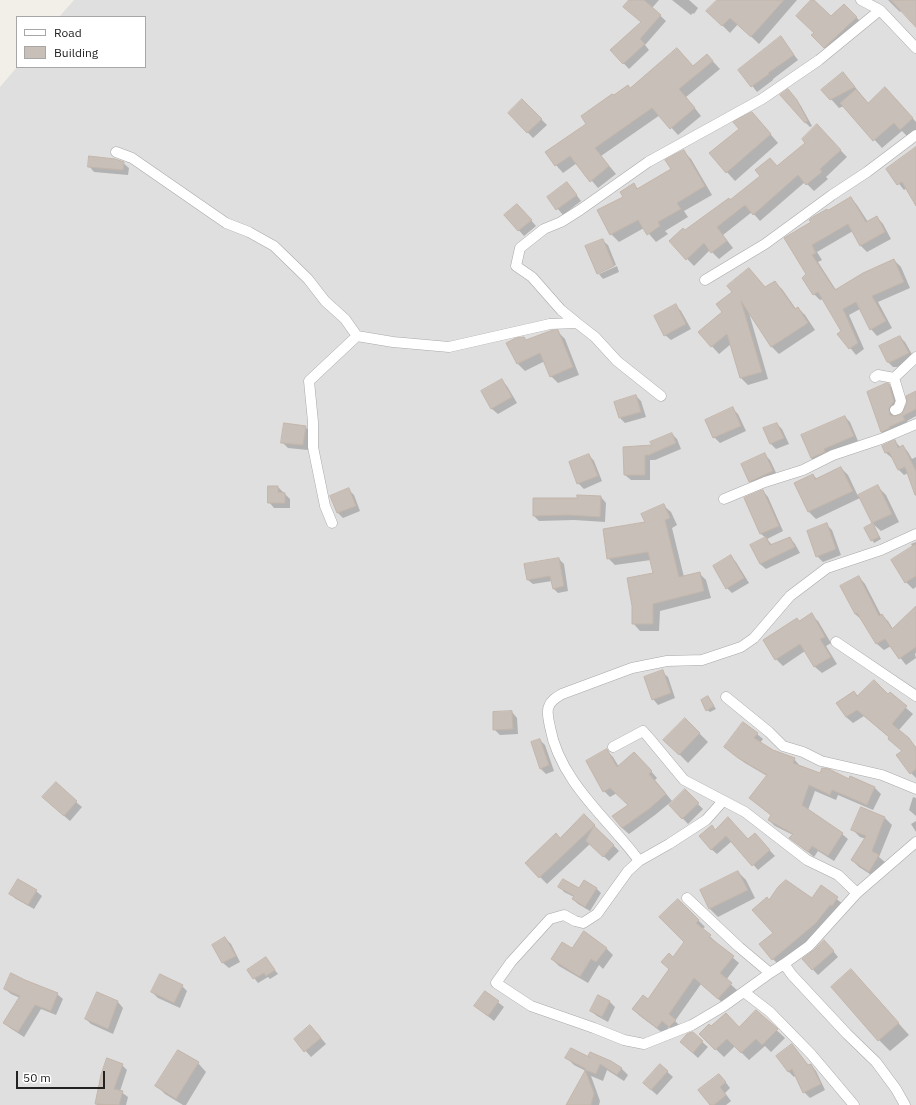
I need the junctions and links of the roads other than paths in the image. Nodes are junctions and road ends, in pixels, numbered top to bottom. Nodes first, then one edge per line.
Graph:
1 (861, 0) edge
2 (880, 10) junction
3 (916, 48) edge
4 (916, 135) edge
5 (116, 152) dead end
6 (704, 280) dead end
7 (577, 323) junction
8 (357, 336) junction
9 (916, 357) edge
10 (876, 377) dead end
11 (894, 378) junction
12 (661, 396) dead end
13 (895, 410) dead end
14 (916, 424) edge
15 (724, 499) dead end
16 (332, 524) dead end
17 (916, 534) edge
18 (836, 642) dead end
19 (916, 696) edge
20 (726, 697) dead end
21 (613, 747) dead end
22 (916, 789) edge
23 (723, 801) junction
24 (916, 843) edge
25 (639, 861) junction
26 (857, 893) junction
27 (687, 898) dead end
28 (784, 964) junction
29 (770, 973) junction
30 (744, 992) junction
31 (854, 1105) edge
32 (905, 1105) edge

1 - 2 street
2 - 3 street
2 - 7 street
4 - 6 street
5 - 8 street
7 - 8 street
7 - 12 street
8 - 16 street
9 - 11 street
10 - 11 street
11 - 13 street
14 - 15 street
17 - 25 street
18 - 19 street
20 - 22 street
21 - 23 street
23 - 25 street
23 - 26 street
24 - 26 street
25 - 30 street
26 - 28 street
27 - 29 street
28 - 29 street
28 - 32 street
29 - 30 street
30 - 31 street

